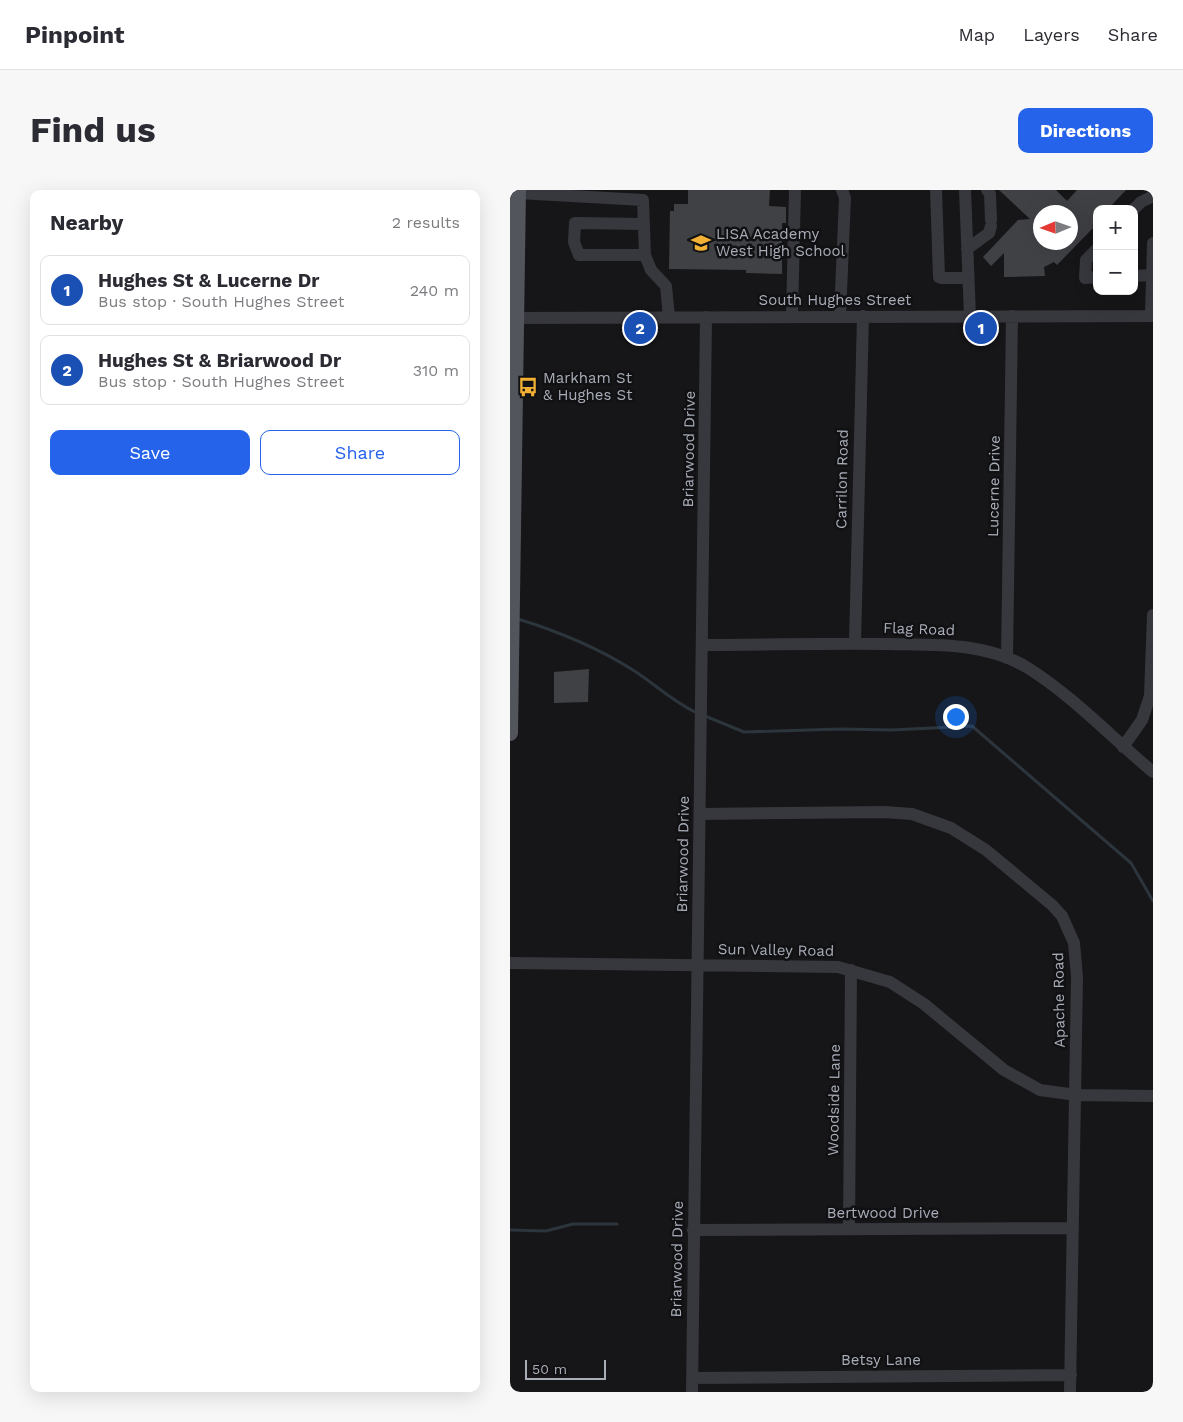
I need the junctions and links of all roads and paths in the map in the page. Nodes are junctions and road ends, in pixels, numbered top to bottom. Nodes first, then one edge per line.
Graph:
1 (795, 190) edge
2 (842, 190) edge
3 (936, 190) edge
4 (965, 190) edge
5 (987, 190) edge
6 (518, 192) edge
7 (646, 195) edge
8 (1153, 196) edge
9 (1138, 205) edge
10 (644, 224) junction
11 (1153, 243) edge
12 (967, 249) junction
13 (1093, 253) edge
14 (645, 256) junction
15 (1151, 275) junction
16 (1138, 276) edge
17 (1093, 277) edge
18 (968, 278) junction
19 (706, 316) junction
20 (792, 316) junction
21 (840, 316) junction
22 (862, 316) junction
23 (970, 316) junction
24 (1012, 316) junction
25 (1152, 316) edge
26 (669, 317) junction
27 (513, 318) edge
28 (1153, 615) edge
29 (855, 643) junction
30 (702, 645) junction
31 (1007, 658) junction
32 (510, 734) edge
33 (1123, 747) junction
34 (1153, 772) edge
35 (700, 814) junction
36 (510, 963) edge
37 (698, 966) junction
38 (851, 970) junction
39 (1076, 1095) junction
40 (1153, 1096) edge
41 (1073, 1228) junction
42 (848, 1229) junction
43 (693, 1230) junction
44 (1071, 1376) junction
45 (692, 1378) junction
46 (692, 1392) edge
47 (1070, 1392) edge

1 - 20 street
2 - 21 street
3 - 18 street
4 - 12 street
5 - 12 street
6 - 7 street
6 - 27 main road
7 - 10 street
8 - 9 street
10 - 14 street
10 - 14 street
11 - 15 street
12 - 18 street
13 - 17 street
14 - 26 street
15 - 16 street
15 - 25 street
18 - 23 street
19 - 20 street, South Hughes Street
19 - 26 street, South Hughes Street
19 - 30 street, Briarwood Drive
20 - 21 street, South Hughes Street
21 - 22 street, South Hughes Street
22 - 23 street, South Hughes Street
22 - 29 street, Carrilon Road
23 - 24 street, South Hughes Street
24 - 25 street, South Hughes Street
24 - 31 street, Lucerne Drive
26 - 27 street, South Hughes Street
27 - 32 main road
28 - 33 street
29 - 30 street, Flag Road
29 - 31 street, Flag Road
30 - 35 street, Briarwood Drive
31 - 33 street, Flag Road
33 - 34 street, Flag Road
35 - 37 street, Briarwood Drive
35 - 39 street, Apache Road
36 - 37 street, Sun Valley Road
37 - 38 street, Sun Valley Road
37 - 43 street, Briarwood Drive
38 - 39 street, Sun Valley Road
38 - 42 street, Woodside Lane
39 - 40 street, Sun Valley Road
39 - 41 street, Apache Road
41 - 42 street, Bertwood Drive
41 - 44 street, Apache Road
42 - 43 street, Bertwood Drive
43 - 45 street, Briarwood Drive
44 - 45 street, Betsy Lane
44 - 47 street, Apache Road
45 - 46 street, Briarwood Drive

